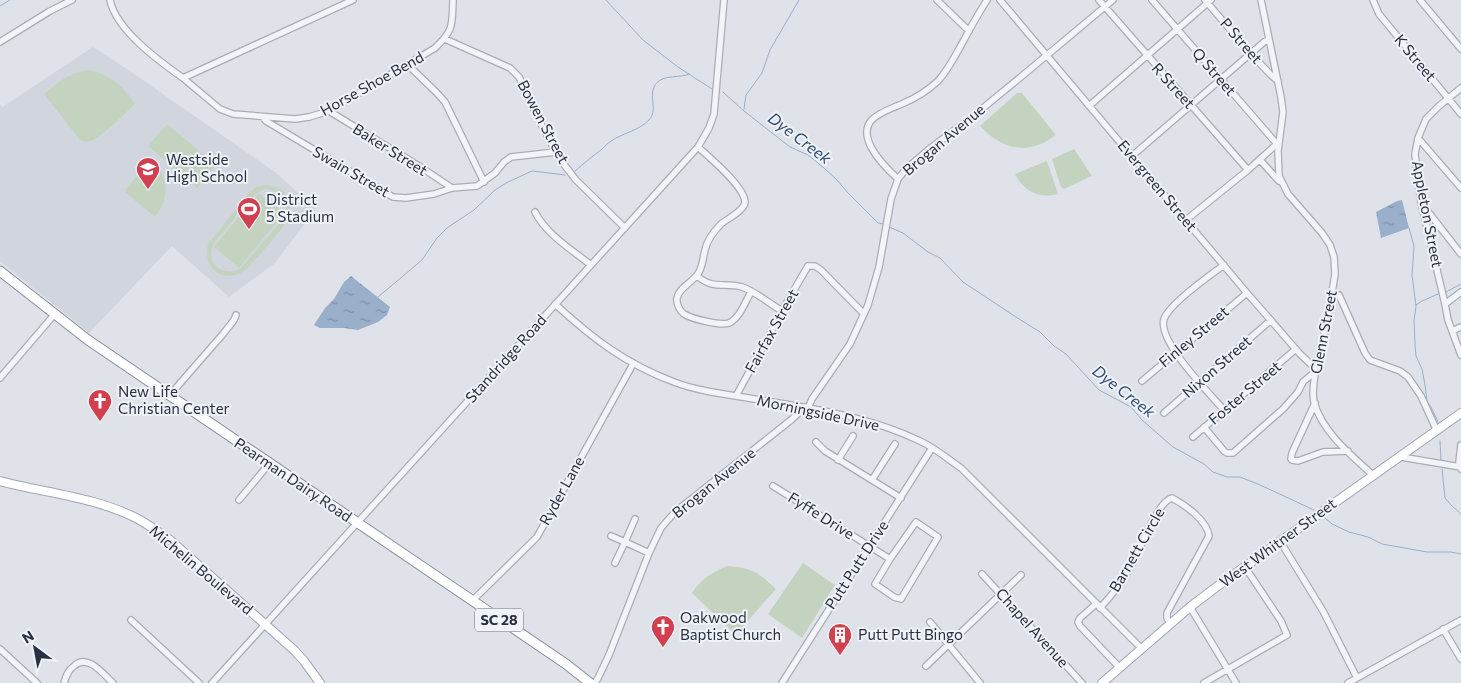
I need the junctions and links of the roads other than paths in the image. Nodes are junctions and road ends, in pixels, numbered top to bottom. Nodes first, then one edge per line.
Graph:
1 (72, 0) edge
2 (110, 0) edge
3 (353, 0) edge
4 (453, 0) edge
5 (724, 0) edge
6 (936, 0) edge
7 (987, 0) edge
8 (1000, 0) edge
9 (1099, 0) edge
10 (1113, 0) edge
11 (1152, 0) edge
12 (1260, 0) edge
13 (1373, 0) edge
14 (1420, 0) edge
15 (1208, 1) edge
16 (1105, 7) junction
17 (1178, 30) junction
18 (969, 31) junction
19 (444, 39) junction
20 (1268, 40) junction
21 (0, 42) edge
22 (1461, 48) edge
23 (1251, 54) junction
24 (1048, 55) junction
25 (1147, 56) junction
26 (408, 65) junction
27 (183, 78) junction
28 (1221, 80) junction
29 (1278, 81) junction
30 (1461, 88) edge
31 (1448, 98) junction
32 (1089, 106) junction
33 (1191, 106) junction
34 (329, 111) junction
35 (1461, 114) edge
36 (263, 117) junction
37 (1418, 138) junction
38 (1278, 143) junction
39 (698, 147) junction
40 (556, 152) junction
41 (1132, 156) junction
42 (1260, 160) junction
43 (1248, 170) junction
44 (898, 179) junction
45 (484, 182) junction
46 (1282, 184) junction
47 (452, 188) junction
48 (1461, 188) edge
49 (1421, 202) junction
50 (535, 212) dead end
51 (1186, 220) junction
52 (625, 228) junction
53 (1461, 254) edge
54 (591, 265) junction
55 (1224, 265) junction
56 (0, 271) edge
57 (697, 276) junction
58 (751, 292) junction
59 (1461, 292) edge
60 (1247, 293) junction
61 (1339, 295) dead end
62 (555, 304) junction
63 (1445, 304) junction
64 (782, 311) junction
65 (864, 314) junction
66 (54, 315) junction
67 (236, 315) dead end
68 (1271, 320) junction
69 (1461, 327) edge
70 (1452, 332) junction
71 (1296, 349) junction
72 (1175, 353) junction
73 (1461, 355) edge
74 (633, 364) junction
75 (1317, 370) junction
76 (0, 378) edge
77 (1142, 381) dead end
78 (1200, 382) junction
79 (170, 396) junction
80 (736, 396) junction
81 (1315, 403) junction
82 (806, 407) junction
83 (1224, 410) junction
84 (1164, 413) dead end
85 (1461, 413) edge
86 (1204, 427) junction
87 (1437, 430) junction
88 (853, 436) dead end
89 (1193, 437) dead end
90 (816, 442) dead end
91 (895, 444) dead end
92 (1461, 445) edge
93 (932, 448) junction
94 (1348, 451) junction
95 (1401, 457) junction
96 (838, 460) junction
97 (269, 464) junction
98 (1461, 468) edge
99 (1374, 476) junction
100 (872, 480) junction
101 (0, 481) edge
102 (773, 486) dead end
103 (901, 498) junction
104 (239, 500) dead end
105 (635, 519) dead end
106 (358, 524) junction
107 (611, 536) dead end
108 (1280, 541) junction
109 (625, 542) junction
110 (870, 546) junction
111 (649, 553) junction
112 (890, 559) junction
113 (615, 563) dead end
114 (1245, 567) junction
115 (982, 574) dead end
116 (1021, 575) dead end
117 (1001, 594) junction
118 (472, 601) junction
119 (1098, 606) junction
120 (1190, 607) junction
121 (131, 620) dead end
122 (1461, 620) edge
123 (930, 622) dead end
124 (1170, 624) junction
125 (266, 625) junction
126 (1444, 628) junction
127 (949, 646) junction
128 (0, 649) edge
129 (1142, 649) junction
130 (1461, 659) edge
131 (926, 666) dead end
132 (1120, 668) junction
133 (1227, 669) junction
134 (1357, 678) junction
135 (37, 683) edge
136 (64, 683) edge
137 (113, 683) edge
138 (199, 683) edge
139 (212, 683) edge
140 (320, 683) edge
141 (590, 683) edge
142 (595, 683) edge
143 (782, 683) edge
144 (980, 683) edge
145 (1082, 683) edge
146 (1102, 683) edge
147 (1204, 683) edge
148 (1236, 683) edge
149 (1348, 683) edge

1 - 21 street
2 - 27 street, Horse Shoe Bend
3 - 27 street
4 - 19 street
5 - 39 street, Standridge Road
6 - 18 street
7 - 18 street
8 - 24 street, Evergreen Street
9 - 16 street, R Street
10 - 16 street, Brogan Avenue
11 - 17 street, Q Street
12 - 20 street, Glenn Street
13 - 31 street, K Street
14 - 22 street
15 - 17 street
15 - 23 street, P Street
16 - 24 street, Brogan Avenue
16 - 25 street, R Street
17 - 25 street
17 - 28 street, Q Street
18 - 44 street
19 - 26 street, Horse Shoe Bend
19 - 40 street, Bowen Street
20 - 23 street
20 - 29 street, Glenn Street
23 - 28 street
23 - 29 street, P Street
24 - 32 street, Evergreen Street
24 - 44 street, Brogan Avenue
25 - 32 street
25 - 33 street, R Street
26 - 34 street, Horse Shoe Bend
26 - 45 street
27 - 36 street, Horse Shoe Bend
28 - 33 street
28 - 38 street, Q Street
29 - 38 street, Glenn Street
30 - 31 street, Appleton Street
31 - 35 street, K Street
31 - 37 street, Appleton Street
32 - 41 street, Evergreen Street
33 - 41 street
33 - 43 street, R Street
34 - 36 street, Horse Shoe Bend
34 - 47 street, Baker Street
36 - 47 street, Swain Street
37 - 48 street
37 - 49 street, Appleton Street
38 - 42 street
38 - 46 street, Glenn Street
39 - 52 street, Standridge Road
39 - 57 street
40 - 45 street
40 - 52 street, Bowen Street
41 - 51 street, Evergreen Street
42 - 43 street
42 - 46 street, Glenn Street
43 - 51 street
44 - 65 street, Brogan Avenue
45 - 47 street, Swain Street
46 - 75 street, Glenn Street
49 - 53 street
49 - 63 street, Appleton Street
50 - 54 street
51 - 55 street, Evergreen Street
52 - 54 street, Standridge Road
54 - 62 street, Standridge Road
55 - 60 street, Evergreen Street
55 - 72 street
56 - 66 highway, Pearman Dairy Road / SC 28
57 - 58 street
57 - 58 street
58 - 64 street
59 - 63 street
60 - 68 street, Evergreen Street
60 - 72 street, Finley Street
61 - 87 street
62 - 74 street, Morningside Drive
62 - 106 street, Standridge Road
63 - 70 street, Appleton Street
64 - 65 street, Fairfax Street
64 - 80 street, Fairfax Street
65 - 82 street, Brogan Avenue
66 - 76 street
66 - 79 highway, Pearman Dairy Road / SC 28
67 - 79 street
68 - 71 street, Evergreen Street
68 - 78 street, Nixon Street
69 - 70 street
70 - 73 street, Appleton Street
71 - 75 street, Evergreen Street
71 - 83 street, Foster Street
72 - 77 street, Finley Street
72 - 78 street
74 - 80 street, Morningside Drive
74 - 118 street, Ryder Lane
75 - 81 street, Glenn Street
75 - 86 street
78 - 83 street
78 - 84 street, Nixon Street
79 - 97 highway, Pearman Dairy Road / SC 28
80 - 82 street, Morningside Drive
81 - 94 street, Glenn Street
81 - 94 street
82 - 93 street, Morningside Drive
82 - 111 street, Brogan Avenue
83 - 86 street, Foster Street
85 - 87 main road, West Whitner Street
86 - 89 street, Foster Street
87 - 95 main road, West Whitner Street
88 - 96 street
90 - 96 street
91 - 100 street
92 - 98 street
93 - 103 street, Putt Putt Drive
93 - 119 street, Morningside Drive
94 - 99 street, Glenn Street
95 - 98 street
95 - 99 main road, West Whitner Street
96 - 100 street
97 - 104 street
97 - 106 highway, Pearman Dairy Road / SC 28
99 - 108 main road, West Whitner Street
100 - 103 street
101 - 125 main road, Michelin Boulevard
102 - 110 street, Fyffe Drive
103 - 110 street, Putt Putt Drive
105 - 109 street
106 - 118 highway, Pearman Dairy Road / SC 28
106 - 125 street, Standridge Road
107 - 109 street
108 - 114 main road, West Whitner Street
108 - 134 street
109 - 111 street
109 - 113 street
110 - 112 street, Fyffe Drive
110 - 143 street, Putt Putt Drive
111 - 142 street, Brogan Avenue
112 - 112 street
114 - 120 main road, West Whitner Street
114 - 133 street
115 - 117 street, Chapel Avenue
116 - 117 street
117 - 127 street
117 - 145 street, Chapel Avenue
118 - 141 highway, Pearman Dairy Road / SC 28
119 - 124 street, Barnett Circle
119 - 129 street, Morningside Drive
119 - 132 street
120 - 124 main road, West Whitner Street
120 - 133 street
121 - 138 street
122 - 126 street
123 - 127 street
124 - 129 main road, West Whitner Street
125 - 139 street, Standridge Road
125 - 140 main road, Michelin Boulevard
126 - 130 street
126 - 134 street
127 - 131 street
127 - 144 street
128 - 135 street
129 - 132 main road, West Whitner Street
132 - 146 main road, West Whitner Street
133 - 147 street
133 - 148 street
134 - 149 street
136 - 137 street

